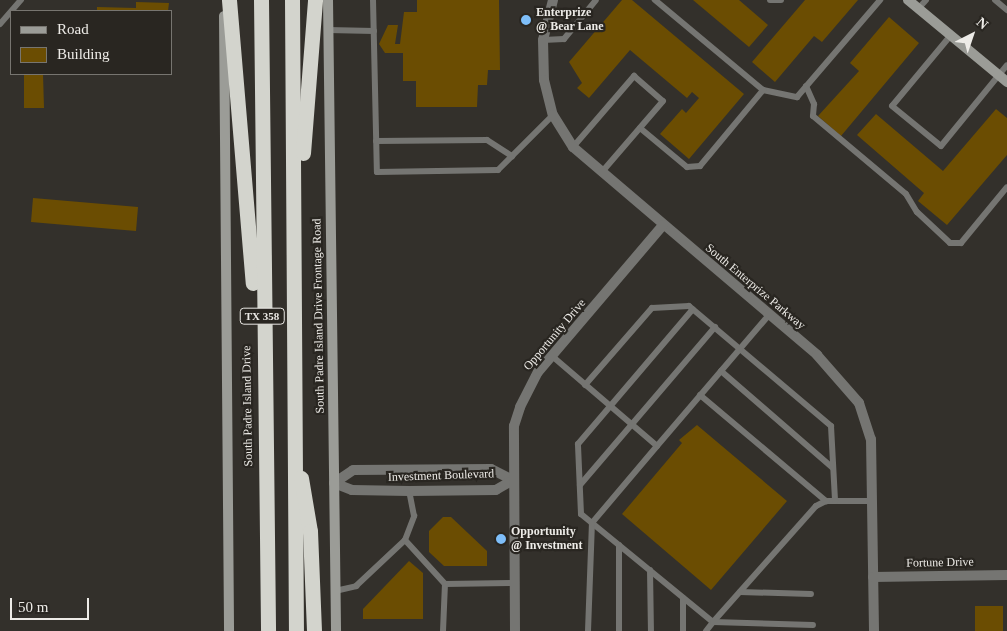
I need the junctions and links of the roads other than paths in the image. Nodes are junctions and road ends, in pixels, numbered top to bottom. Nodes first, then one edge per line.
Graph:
1 (21, 0) edge
2 (224, 0) edge
3 (229, 0) edge
4 (261, 0) edge
5 (292, 0) edge
6 (315, 0) edge
7 (328, 0) edge
8 (374, 0) edge
9 (553, 0) edge
10 (596, 0) edge
11 (655, 0) edge
12 (770, 0) edge
13 (780, 0) edge
14 (880, 0) edge
15 (908, 0) edge
16 (926, 0) edge
17 (995, 0) edge
18 (918, 9) junction
19 (12, 10) edge
20 (1007, 10) edge
21 (10, 13) edge
22 (0, 24) edge
23 (328, 30) junction
24 (374, 31) junction
25 (951, 35) junction
26 (543, 40) junction
27 (1007, 66) edge
28 (1003, 79) edge
29 (806, 86) junction
30 (763, 90) junction
31 (553, 115) junction
32 (640, 128) junction
33 (376, 141) junction
34 (573, 147) junction
35 (512, 156) junction
36 (601, 173) junction
37 (1007, 187) edge
38 (663, 226) junction
39 (296, 240) junction
40 (693, 309) junction
41 (769, 315) junction
42 (715, 327) junction
43 (740, 348) junction
44 (552, 356) junction
45 (721, 371) junction
46 (585, 385) junction
47 (262, 393) junction
48 (700, 395) junction
49 (609, 406) junction
50 (631, 424) junction
51 (293, 428) junction
52 (657, 446) junction
53 (833, 468) junction
54 (513, 480) junction
55 (334, 483) junction
56 (580, 484) junction
57 (409, 491) junction
58 (826, 501) junction
59 (835, 501) junction
60 (872, 501) junction
61 (592, 523) junction
62 (405, 540) junction
63 (619, 544) junction
64 (650, 570) junction
65 (1007, 575) edge
66 (873, 577) junction
67 (516, 583) junction
68 (445, 584) junction
69 (335, 590) junction
70 (268, 592) junction
71 (740, 592) junction
72 (811, 594) dead end
73 (684, 598) junction
74 (713, 622) junction
75 (813, 626) dead end
76 (229, 631) edge
77 (263, 631) edge
78 (268, 631) edge
79 (296, 631) edge
80 (314, 631) edge
81 (336, 631) edge
82 (443, 631) edge
83 (515, 631) edge
84 (588, 631) edge
85 (619, 631) edge
86 (651, 631) edge
87 (683, 631) edge
88 (706, 631) edge
89 (874, 631) edge

1 - 19 lane
2 - 76 main road
3 - 47 highway
4 - 47 highway, South Padre Island Drive / TX 358
5 - 39 highway, TX 358
6 - 39 highway
7 - 23 main road, South Padre Island Drive Frontage Road
8 - 24 lane
9 - 26 street, South Enterprize Parkway
10 - 26 lane
11 - 30 lane
12 - 13 lane
14 - 29 lane
15 - 18 main road
16 - 18 lane
17 - 20 lane
18 - 25 main road
21 - 22 lane
23 - 24 lane
23 - 55 main road, South Padre Island Drive Frontage Road
24 - 33 lane
25 - 28 main road
25 - 28 lane
26 - 31 street, South Enterprize Parkway
27 - 28 lane
29 - 30 lane
29 - 37 lane
30 - 32 lane
31 - 34 street, South Enterprize Parkway
31 - 35 lane
32 - 34 lane
32 - 36 lane
33 - 35 lane
33 - 35 lane
34 - 36 street, South Enterprize Parkway
36 - 38 street, South Enterprize Parkway
38 - 41 street, South Enterprize Parkway
38 - 44 street, Opportunity Drive
39 - 51 highway, TX 358
40 - 42 lane
40 - 46 lane
40 - 49 lane
41 - 43 lane
41 - 60 street, South Enterprize Parkway
42 - 43 lane
42 - 50 lane
43 - 45 lane
43 - 53 lane
44 - 46 lane
44 - 54 street, Opportunity Drive
45 - 48 lane
45 - 53 lane
46 - 49 lane
47 - 70 highway, South Padre Island Drive / TX 358
48 - 52 lane
48 - 58 lane
49 - 50 lane
49 - 56 lane
50 - 52 lane
50 - 56 lane
51 - 79 highway, TX 358
51 - 80 highway
52 - 61 lane
53 - 59 lane
54 - 55 street, Investment Boulevard
54 - 57 street, Investment Boulevard
54 - 67 street, Opportunity Drive
55 - 57 street, Investment Boulevard
55 - 69 main road, South Padre Island Drive Frontage Road
56 - 61 lane
57 - 62 lane
58 - 59 lane
58 - 71 lane
59 - 60 lane
60 - 66 street, South Enterprize Parkway
61 - 63 lane
61 - 84 lane
62 - 68 lane
62 - 69 lane
63 - 64 lane
63 - 85 lane
64 - 73 lane
64 - 86 lane
65 - 66 street, Fortune Drive
66 - 89 street, South Enterprize Parkway
67 - 68 lane
67 - 83 street, Opportunity Drive
68 - 82 lane
69 - 81 main road, South Padre Island Drive Frontage Road
70 - 77 highway
70 - 78 highway, South Padre Island Drive / TX 358
71 - 72 lane
71 - 74 lane
73 - 74 lane
73 - 87 lane
74 - 75 lane
74 - 88 lane

